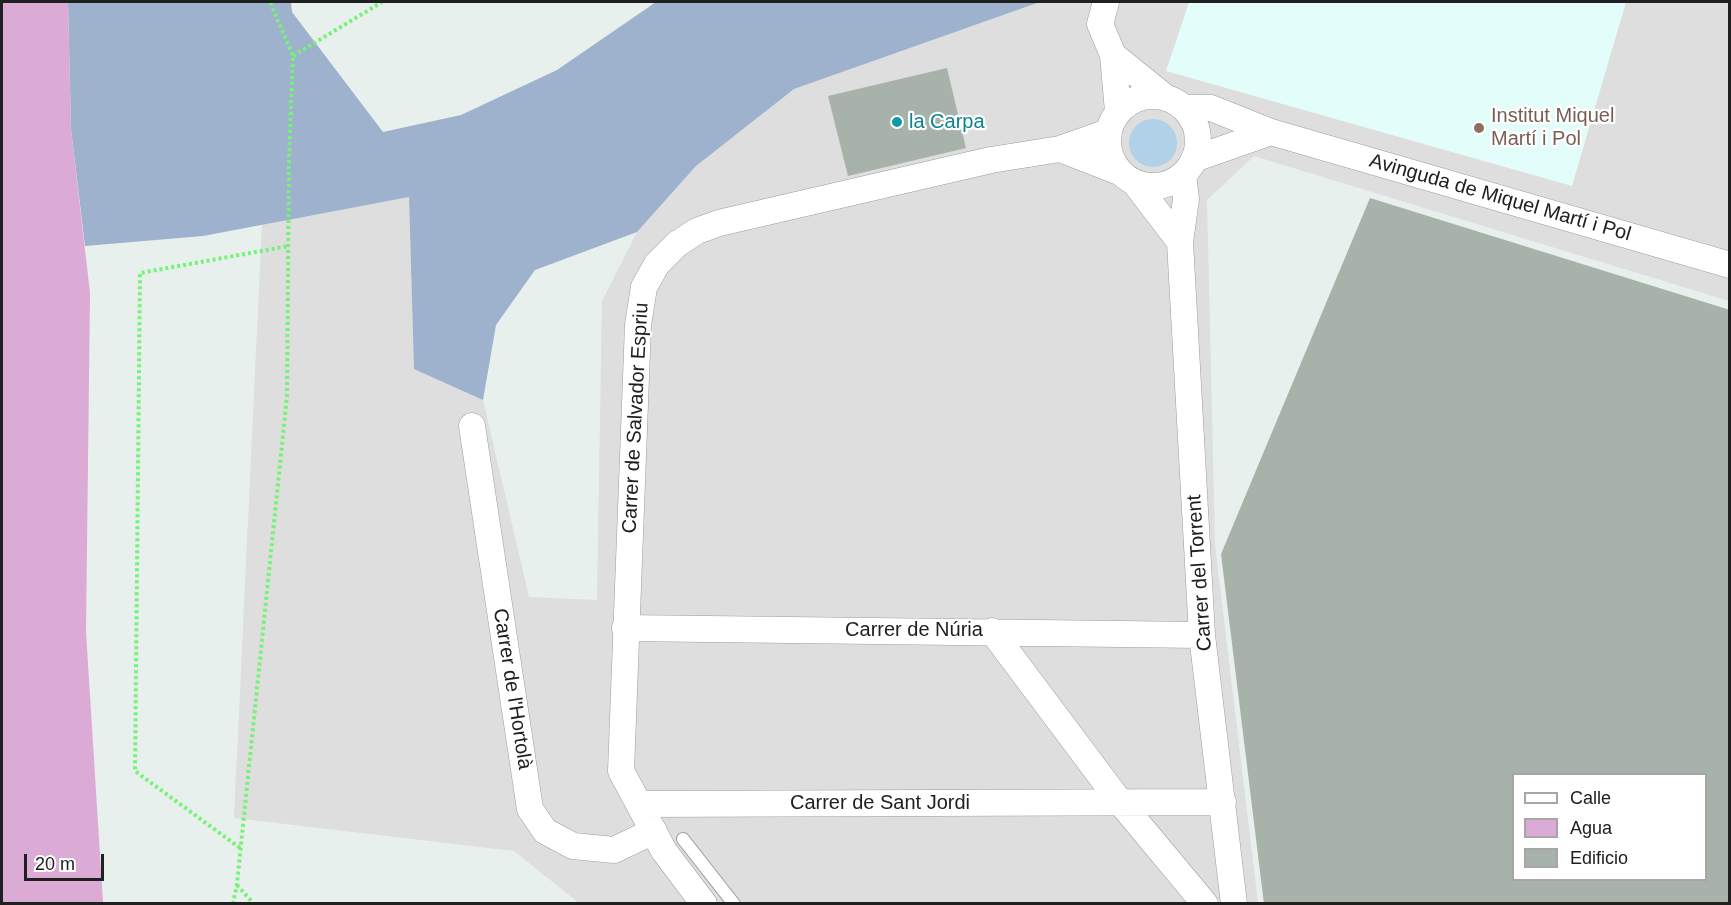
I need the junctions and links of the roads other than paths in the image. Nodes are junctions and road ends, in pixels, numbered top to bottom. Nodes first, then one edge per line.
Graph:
1 (1106, 2) edge
2 (1113, 55) junction
3 (1174, 103) junction
4 (1113, 122) junction
5 (1271, 132) junction
6 (1060, 149) junction
7 (1189, 167) junction
8 (1127, 177) junction
9 (1180, 242) junction
10 (1730, 265) edge
11 (472, 426) dead end
12 (625, 628) junction
13 (992, 631) junction
14 (1202, 635) junction
15 (1120, 802) junction
16 (1223, 802) junction
17 (639, 804) junction
18 (654, 831) junction
19 (683, 839) dead end
20 (704, 903) edge
21 (734, 903) edge
22 (1205, 903) edge
23 (1234, 903) edge

1 - 2 street
2 - 3 street
2 - 4 street
3 - 4 street
3 - 5 street, Avinguda de Miquel Martí i Pol
3 - 7 street
4 - 6 street, Carrer de Salvador Espriu
4 - 8 street
5 - 7 street
5 - 10 street, Avinguda de Miquel Martí i Pol
6 - 8 street, Carrer de Salvador Espriu
6 - 12 street, Carrer de Salvador Espriu
7 - 8 street
7 - 9 street, Carrer del Torrent
8 - 9 street
9 - 14 street, Carrer del Torrent
11 - 18 street, Carrer de l'Hortolà
12 - 13 street, Carrer de Núria
12 - 17 street, Carrer de Salvador Espriu
13 - 14 street, Carrer de Núria
13 - 15 street
14 - 16 street, Carrer del Torrent
15 - 16 street, Carrer de Sant Jordi
15 - 17 street, Carrer de Sant Jordi
15 - 22 street
16 - 23 street, Carrer del Torrent
17 - 18 street, Carrer de Salvador Espriu
18 - 20 street, Carrer de Salvador Espriu
19 - 21 lane

